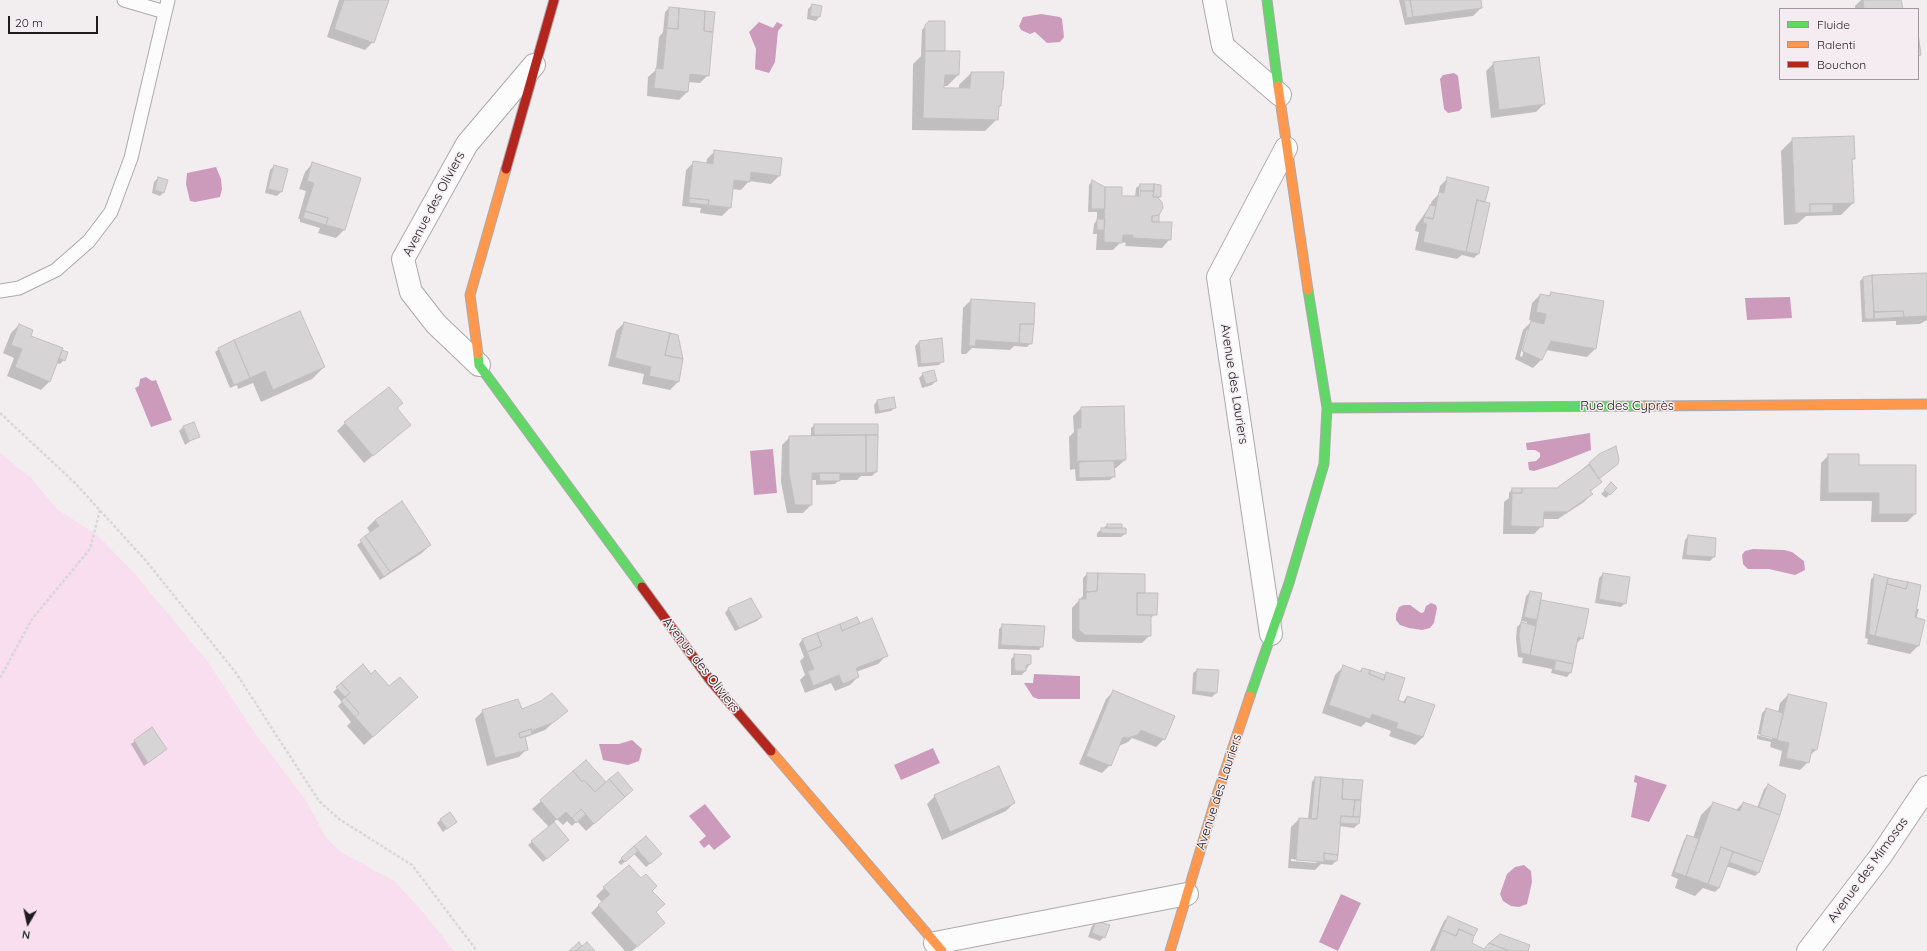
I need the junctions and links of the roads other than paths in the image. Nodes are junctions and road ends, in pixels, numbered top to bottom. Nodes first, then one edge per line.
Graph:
1 (124, 0) edge
2 (554, 0) edge
3 (1214, 0) edge
4 (1267, 0) edge
5 (166, 6) edge
6 (534, 64) junction
7 (1280, 95) junction
8 (1286, 148) junction
9 (0, 291) edge
10 (479, 365) junction
11 (1927, 404) edge
12 (1327, 408) junction
13 (1272, 634) junction
14 (1927, 787) edge
15 (1187, 894) junction
16 (938, 947) edge
17 (1170, 951) edge
18 (1808, 951) edge

1 - 5 lane
2 - 6 street, Avenue des Oliviers
3 - 7 street
4 - 7 street, Avenue des Lauriers
5 - 9 lane
6 - 10 street, Avenue des Oliviers
6 - 10 street, Avenue des Oliviers
7 - 8 street, Avenue des Lauriers
8 - 12 street, Avenue des Lauriers
8 - 13 street, Avenue des Lauriers
10 - 16 street, Avenue des Oliviers
11 - 12 street, Rue des Cyprès
12 - 13 street, Avenue des Lauriers
13 - 15 street, Avenue des Lauriers
14 - 18 street, Avenue des Mimosas
15 - 16 street
15 - 17 street, Avenue des Lauriers

